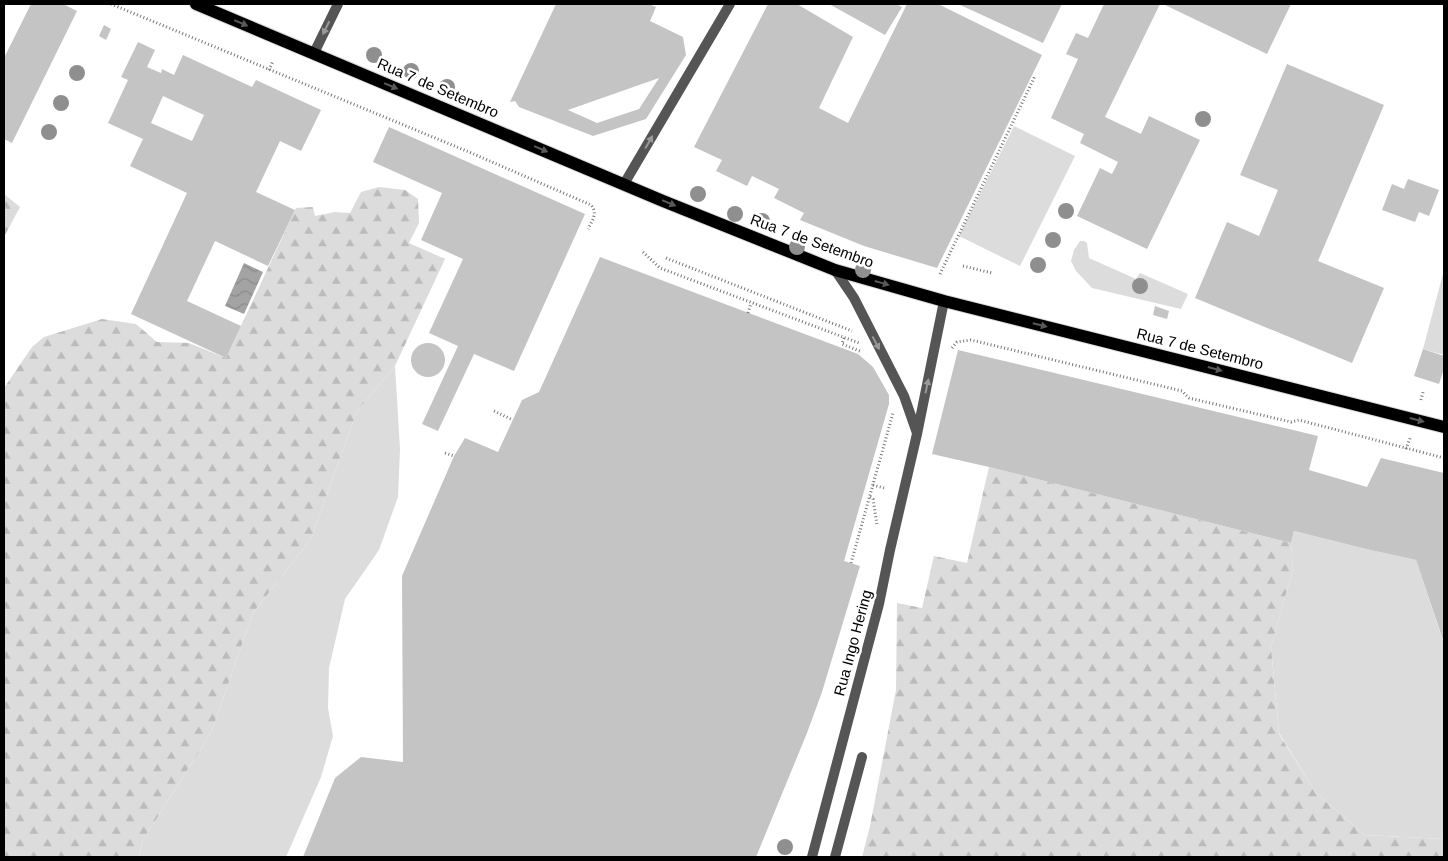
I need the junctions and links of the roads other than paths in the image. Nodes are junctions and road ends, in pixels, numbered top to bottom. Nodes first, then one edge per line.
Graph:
1 (196, 4) edge
2 (338, 4) edge
3 (730, 4) edge
4 (314, 53) junction
5 (624, 184) junction
6 (835, 270) junction
7 (944, 301) junction
8 (1444, 427) edge
9 (917, 434) junction
10 (862, 757) dead end
11 (812, 857) edge
12 (835, 857) edge

1 -> 4 main road, Rua 7 de Setembro
2 -> 4 street
5 -> 3 street
4 -> 5 main road, Rua 7 de Setembro
5 -> 6 main road, Rua 7 de Setembro
6 -> 7 main road, Rua 7 de Setembro
6 -> 9 street
7 -> 8 main road, Rua 7 de Setembro
9 -> 7 street, Rua Ingo Hering
9 - 11 street, Rua Ingo Hering
10 - 12 street

